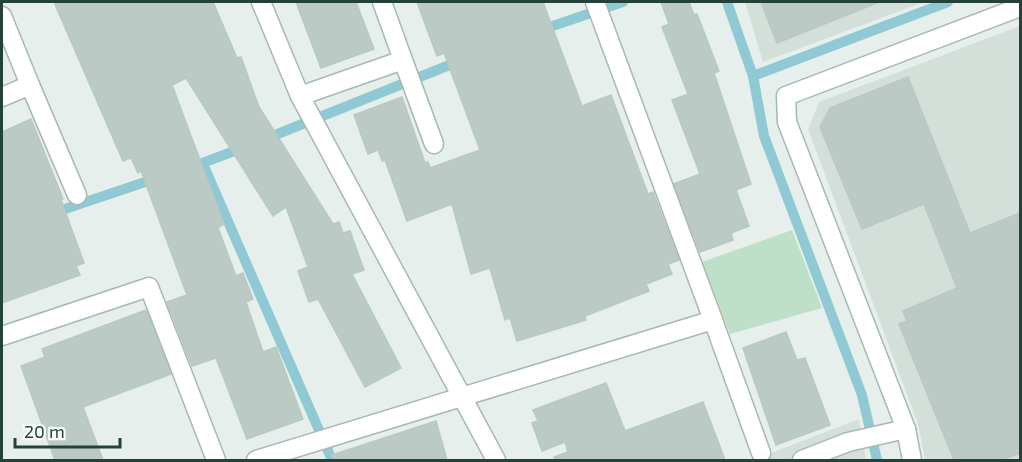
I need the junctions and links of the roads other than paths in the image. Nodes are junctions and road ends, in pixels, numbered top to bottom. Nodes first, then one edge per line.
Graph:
1 (261, 2) edge
2 (382, 2) edge
3 (596, 2) edge
4 (1020, 8) edge
5 (2, 16) edge
6 (405, 65) junction
7 (30, 85) junction
8 (2, 97) edge
9 (303, 102) junction
10 (435, 144) dead end
11 (77, 195) dead end
12 (713, 320) junction
13 (2, 336) edge
14 (462, 396) junction
15 (906, 429) junction
16 (761, 453) dead end
17 (216, 460) edge
18 (256, 460) edge
19 (496, 460) edge
20 (802, 460) edge
21 (912, 460) edge

1 - 9 street
2 - 6 street
3 - 12 street
4 - 15 street
5 - 7 street
6 - 9 street
6 - 10 street
7 - 8 street
7 - 11 street
9 - 14 street
12 - 14 street
12 - 16 street
13 - 17 street
14 - 18 street
14 - 19 street
15 - 20 street
15 - 21 street

